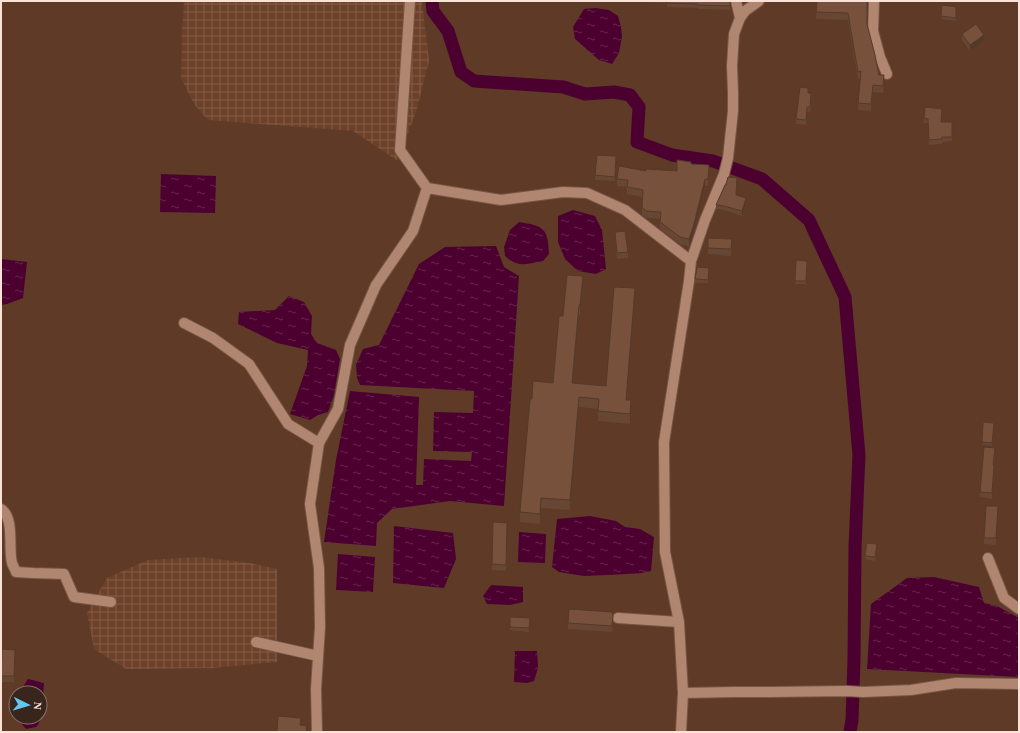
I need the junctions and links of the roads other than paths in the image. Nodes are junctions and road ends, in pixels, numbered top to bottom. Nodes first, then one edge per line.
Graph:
1 (410, 1) edge
2 (736, 1) edge
3 (759, 1) edge
4 (874, 1) edge
5 (740, 18) junction
6 (887, 74) dead end
7 (426, 188) junction
8 (691, 261) junction
9 (184, 322) dead end
10 (319, 443) junction
11 (1, 509) edge
12 (988, 558) dead end
13 (111, 602) dead end
14 (1019, 609) edge
15 (618, 618) dead end
16 (679, 622) junction
17 (256, 642) dead end
18 (318, 656) junction
19 (1019, 684) edge
20 (683, 693) junction
21 (317, 732) edge
22 (680, 732) edge

1 - 7 street
2 - 5 street
3 - 5 street
4 - 6 street
5 - 8 street
7 - 8 street
7 - 10 street
8 - 16 street
9 - 10 street
10 - 18 street
11 - 13 street
12 - 14 street
15 - 16 street
16 - 20 street
17 - 18 street
18 - 21 street
19 - 20 street
20 - 22 street

